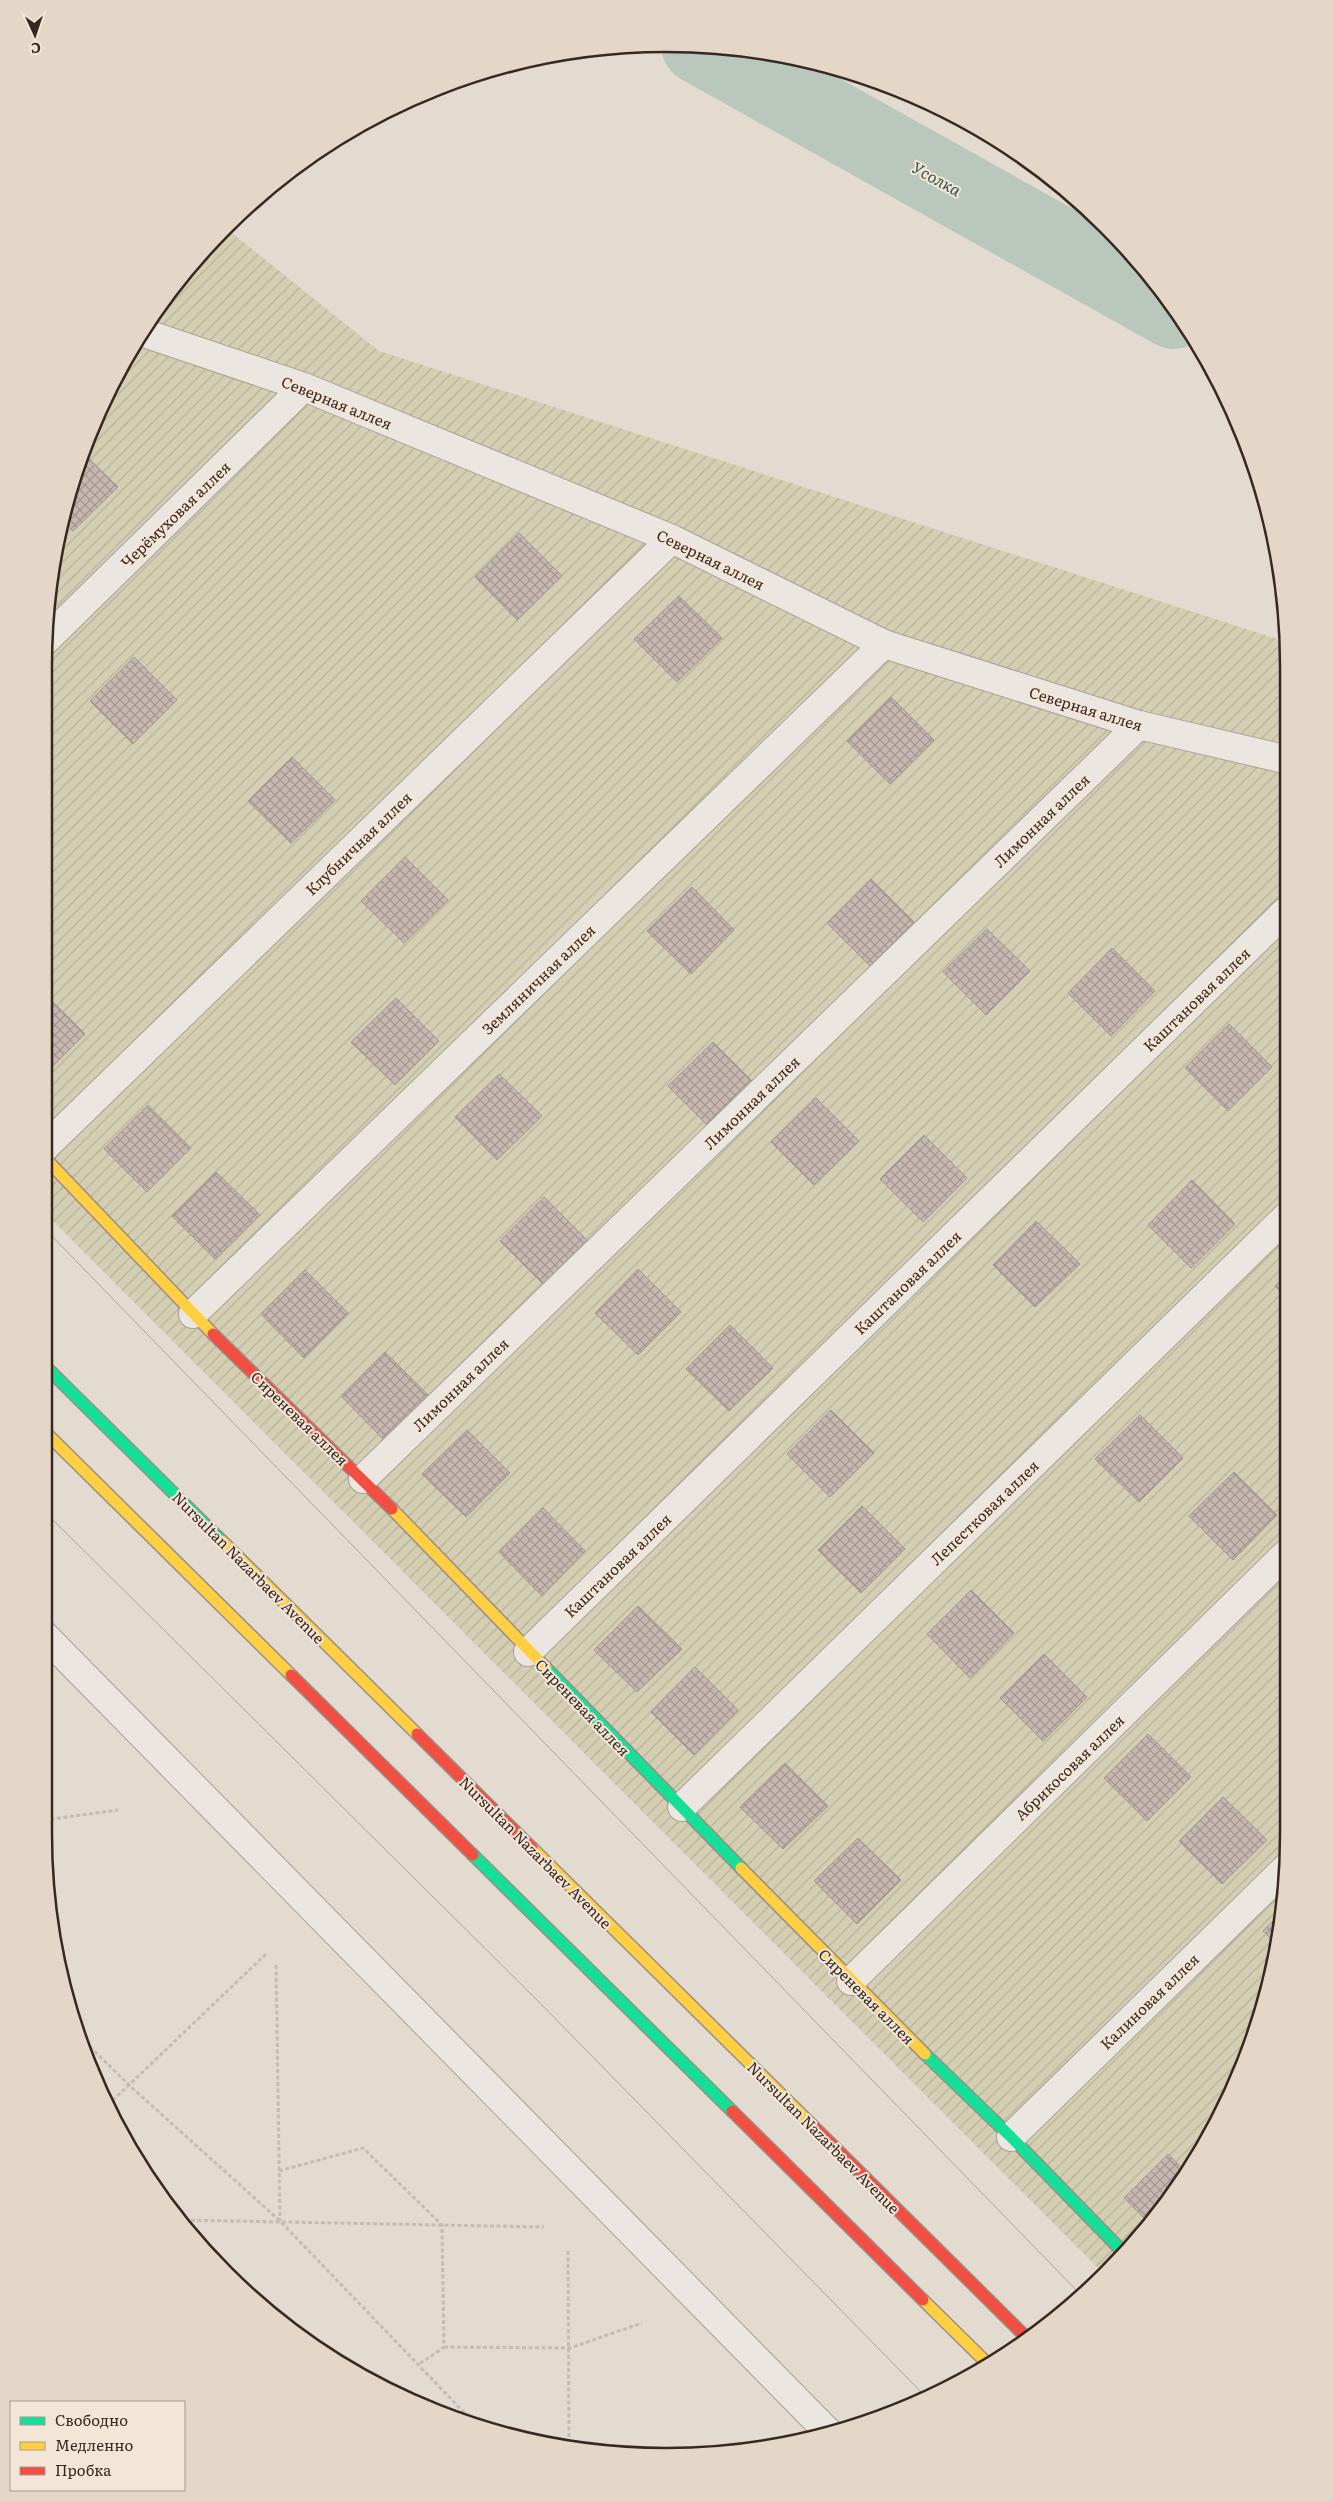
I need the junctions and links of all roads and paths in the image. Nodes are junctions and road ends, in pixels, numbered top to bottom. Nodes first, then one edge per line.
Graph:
1 (150, 335) edge
2 (304, 387) junction
3 (672, 539) junction
4 (54, 632) edge
5 (884, 644) junction
6 (1139, 725) junction
7 (1280, 758) edge
8 (1280, 917) edge
9 (52, 1139) edge
10 (52, 1165) edge
11 (1280, 1223) edge
12 (193, 1314) junction
13 (52, 1373) edge
14 (52, 1439) edge
15 (362, 1479) junction
16 (1280, 1561) edge
17 (52, 1645) edge
18 (528, 1652) junction
19 (682, 1808) junction
20 (118, 1810) dead end
21 (52, 1819) edge
22 (1279, 1875) edge
23 (266, 1954) dead end
24 (276, 1965) dead end
25 (851, 1981) junction
26 (91, 2048) edge
27 (128, 2085) junction
28 (113, 2100) edge
29 (1011, 2136) junction
30 (279, 2170) junction
31 (189, 2220) edge
32 (280, 2221) junction
33 (442, 2225) junction
34 (544, 2227) dead end
35 (1120, 2248) edge
36 (568, 2251) dead end
37 (642, 2323) dead end
38 (1023, 2334) edge
39 (444, 2347) junction
40 (570, 2348) junction
41 (984, 2360) edge
42 (418, 2365) junction
43 (466, 2415) edge
44 (824, 2428) edge
45 (569, 2440) edge

1 - 2 street, Северная аллея
2 - 3 street, Северная аллея
2 - 4 street, Черёмуховая аллея
3 - 5 street, Северная аллея
3 - 9 street, Клубничная аллея
5 - 6 street, Северная аллея
5 - 12 street, Земляничная аллея
6 - 7 street, Северная аллея
6 - 15 street, Лимонная аллея
8 - 18 street, Каштановая аллея
10 - 12 main road, Сиреневая аллея
11 - 19 street, Лепестковая аллея
12 - 15 main road, Сиреневая аллея
13 - 38 main road, Nursultan Nazarbaev Avenue
14 - 41 main road
15 - 18 main road, Сиреневая аллея
16 - 25 street, Абрикосовая аллея
17 - 44 street
18 - 19 main road, Сиреневая аллея
19 - 25 main road, Сиреневая аллея
20 - 21 path
22 - 29 street, Калиновая аллея
23 - 27 path
24 - 30 path
25 - 29 main road, Сиреневая аллея
26 - 27 path
27 - 28 path
27 - 32 path
29 - 35 main road, Сиреневая аллея
30 - 32 path
30 - 33 path
31 - 32 path
32 - 33 path
32 - 42 path
33 - 34 path
33 - 39 path
36 - 40 path
37 - 40 path
39 - 40 path
39 - 42 path
40 - 45 path
42 - 43 path

